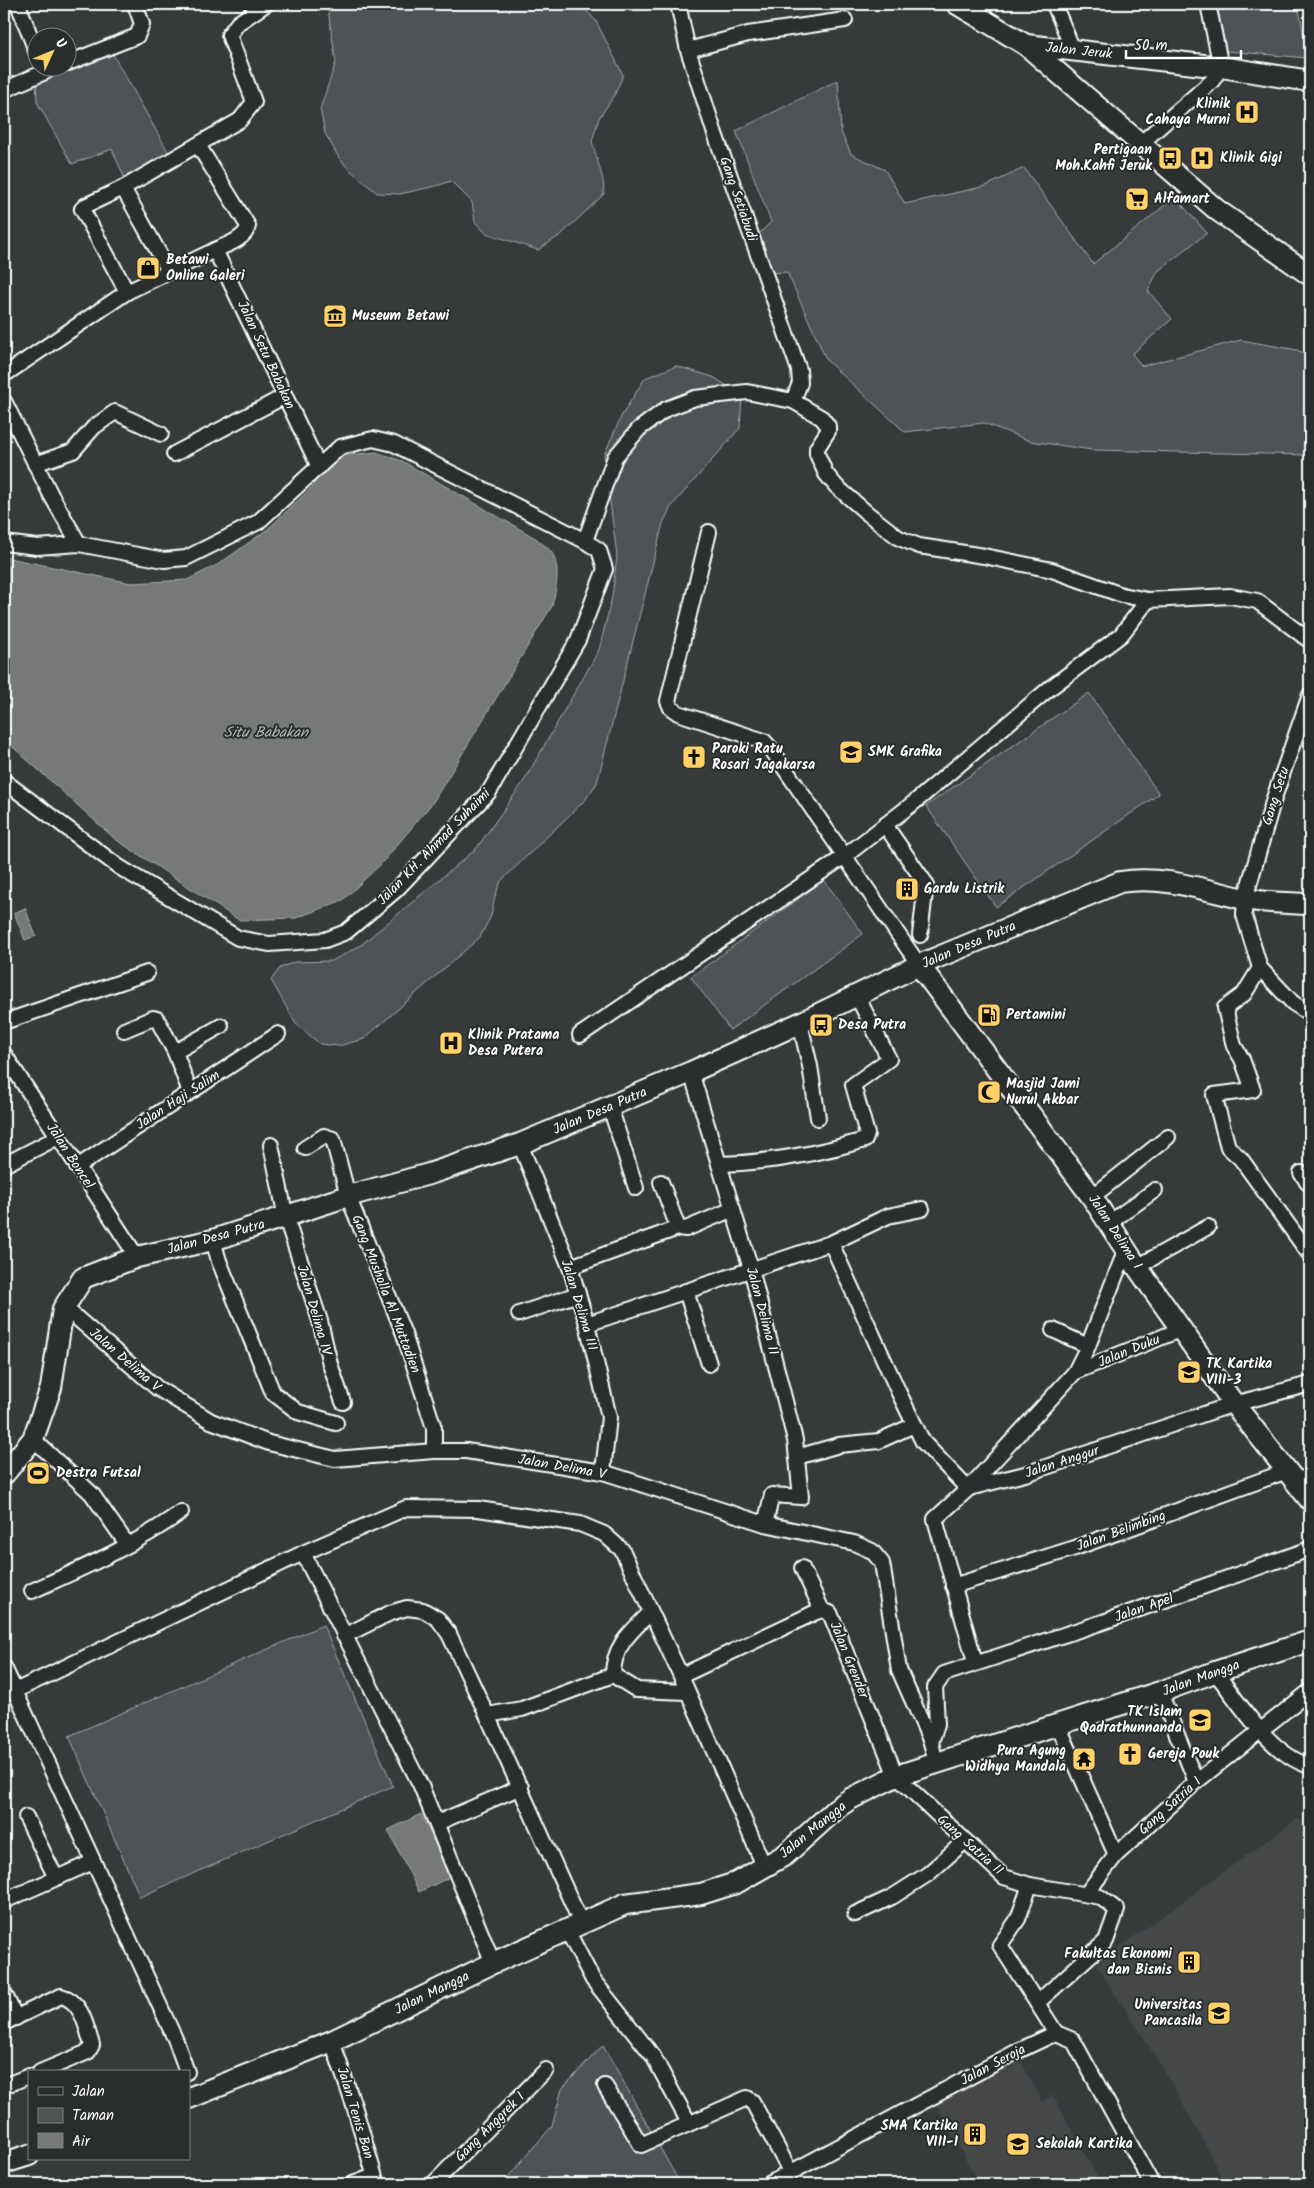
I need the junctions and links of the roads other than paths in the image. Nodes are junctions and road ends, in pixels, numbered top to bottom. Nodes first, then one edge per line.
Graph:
1 (135, 4) edge
2 (266, 4) edge
3 (678, 4) edge
4 (957, 4) edge
5 (1054, 4) edge
6 (1208, 4) edge
7 (21, 5) edge
8 (846, 20) dead end
9 (29, 28) edge
10 (1026, 45) junction
11 (688, 50) junction
12 (1072, 50) junction
13 (78, 59) edge
14 (1221, 67) junction
15 (29, 78) edge
16 (1310, 81) edge
17 (4, 90) edge
18 (1140, 144) junction
19 (198, 145) junction
20 (123, 188) junction
21 (215, 250) junction
22 (169, 271) junction
23 (1310, 275) edge
24 (127, 292) junction
25 (4, 375) edge
26 (285, 396) junction
27 (795, 397) junction
28 (4, 401) edge
29 (161, 434) dead end
30 (174, 454) dead end
31 (35, 464) junction
32 (319, 467) junction
33 (709, 532) dead end
34 (585, 541) junction
35 (4, 543) edge
36 (79, 544) junction
37 (1148, 600) junction
38 (1310, 641) edge
39 (1310, 695) edge
40 (4, 781) edge
41 (885, 825) junction
42 (845, 856) junction
43 (1251, 900) junction
44 (1310, 904) edge
45 (920, 935) dead end
46 (919, 965) junction
47 (1260, 968) junction
48 (147, 973) dead end
49 (857, 996) junction
50 (1310, 1014) edge
51 (4, 1022) edge
52 (800, 1023) junction
53 (221, 1026) dead end
54 (124, 1030) dead end
55 (278, 1034) dead end
56 (580, 1035) dead end
57 (176, 1052) junction
58 (4, 1054) edge
59 (8, 1071) edge
60 (691, 1072) junction
61 (190, 1092) junction
62 (610, 1107) junction
63 (818, 1118) dead end
64 (58, 1137) junction
65 (1168, 1137) dead end
66 (520, 1144) junction
67 (271, 1145) dead end
68 (304, 1148) dead end
69 (719, 1164) junction
70 (4, 1165) edge
71 (77, 1167) junction
72 (1302, 1172) dead end
73 (661, 1182) dead end
74 (1310, 1185) edge
75 (636, 1188) dead end
76 (1155, 1190) dead end
77 (348, 1196) junction
78 (1092, 1196) junction
79 (733, 1209) junction
80 (922, 1209) dead end
81 (286, 1218) junction
82 (1109, 1223) junction
83 (1208, 1227) dead end
84 (678, 1228) junction
85 (213, 1240) junction
86 (831, 1243) junction
87 (1126, 1249) junction
88 (1310, 1255) edge
89 (137, 1257) junction
90 (570, 1267) junction
91 (1137, 1267) junction
92 (751, 1269) junction
93 (686, 1291) junction
94 (578, 1294) junction
95 (63, 1309) junction
96 (519, 1314) dead end
97 (587, 1324) junction
98 (1182, 1329) junction
99 (1053, 1330) dead end
100 (1088, 1346) junction
101 (708, 1364) dead end
102 (1076, 1372) junction
103 (1310, 1384) edge
104 (343, 1402) dead end
105 (1234, 1404) junction
106 (336, 1423) dead end
107 (914, 1425) junction
108 (33, 1439) junction
109 (434, 1451) junction
110 (797, 1457) junction
111 (603, 1472) junction
112 (4, 1474) edge
113 (1297, 1476) edge
114 (968, 1489) junction
115 (1310, 1500) edge
116 (181, 1512) dead end
117 (765, 1524) junction
118 (128, 1544) junction
119 (1310, 1549) edge
120 (304, 1553) junction
121 (802, 1568) dead end
122 (953, 1586) junction
123 (32, 1591) dead end
124 (822, 1610) junction
125 (650, 1613) junction
126 (344, 1636) junction
127 (1310, 1641) edge
128 (975, 1662) junction
129 (4, 1667) edge
130 (1215, 1672) junction
131 (614, 1675) junction
132 (680, 1676) junction
133 (15, 1691) junction
134 (1310, 1691) edge
135 (687, 1692) junction
136 (1160, 1692) junction
137 (487, 1715) junction
138 (1058, 1725) junction
139 (1260, 1729) junction
140 (931, 1742) junction
141 (936, 1763) junction
142 (1310, 1766) edge
143 (896, 1776) junction
144 (1196, 1782) junction
145 (521, 1787) junction
146 (26, 1817) dead end
147 (438, 1823) junction
148 (965, 1841) junction
149 (1116, 1855) junction
150 (93, 1862) junction
151 (764, 1866) junction
152 (56, 1878) junction
153 (1030, 1885) junction
154 (1086, 1894) junction
155 (4, 1901) edge
156 (855, 1914) dead end
157 (574, 1926) junction
158 (493, 1963) junction
159 (4, 1993) edge
160 (1038, 2003) junction
161 (10, 2021) edge
162 (1056, 2033) junction
163 (332, 2042) junction
164 (45, 2070) edge
165 (186, 2070) edge
166 (546, 2070) dead end
167 (28, 2076) edge
168 (190, 2080) edge
169 (4, 2086) edge
170 (605, 2086) dead end
171 (193, 2097) edge
172 (689, 2124) junction
173 (28, 2155) edge
174 (4, 2164) edge
175 (791, 2173) junction
176 (376, 2180) edge
177 (353, 2184) edge
178 (433, 2184) edge
179 (769, 2184) edge
180 (1152, 2184) edge

1 - 13 street
2 - 19 street
3 - 11 street, Gang Setiabudi
4 - 10 street
5 - 12 street
6 - 14 street
7 - 9 street
8 - 11 street
10 - 12 street, Jalan Jeruk
10 - 18 street
11 - 27 street, Gang Setiabudi
12 - 14 street, Jalan Jeruk
14 - 16 street, Jalan Jeruk
14 - 18 street
15 - 17 street
18 - 23 street
19 - 20 street
19 - 21 street
20 - 22 street
20 - 24 street
21 - 22 street
21 - 26 street, Jalan Setu Babakan
22 - 24 street
24 - 25 street
26 - 30 street
26 - 32 street, Jalan Setu Babakan
27 - 34 street
27 - 37 street
28 - 31 street
29 - 31 street
31 - 36 street
32 - 34 street, Jalan KH. Ahmad Suhaimi
32 - 36 street, Jalan KH. Ahmad Suhaimi
33 - 42 street
34 - 40 street, Jalan KH. Ahmad Suhaimi
35 - 36 street, Jalan KH. Ahmad Suhaimi
37 - 38 street
37 - 41 street
39 - 43 street, Gang Setu
41 - 42 street
41 - 45 street
42 - 46 street
42 - 56 street
43 - 44 street, Jalan Desa Putra
43 - 46 street, Jalan Desa Putra
43 - 47 street, Gang Setu
46 - 49 street, Jalan Desa Putra
46 - 78 street, Jalan Delima I
47 - 50 street
47 - 88 street
48 - 51 street
49 - 52 street, Jalan Desa Putra
49 - 69 street
52 - 60 street, Jalan Desa Putra
52 - 63 street
53 - 57 street
54 - 57 street
55 - 61 street, Jalan Haji Salim
57 - 61 street
58 - 59 street, Jalan Boncel
59 - 64 street, Jalan Boncel
60 - 62 street, Jalan Desa Putra
60 - 69 street, Jalan Delima II
61 - 71 street, Jalan Haji Salim
62 - 66 street, Jalan Desa Putra
62 - 75 street
64 - 70 street
64 - 71 street, Jalan Boncel
65 - 78 street
66 - 77 street, Jalan Desa Putra
66 - 90 street, Jalan Delima III
67 - 81 street, Jalan Delima IV
68 - 77 street, Gang Musholla Al Muttadien
69 - 79 street, Jalan Delima II
71 - 89 street, Jalan Boncel
72 - 74 street
73 - 84 street
76 - 82 street
77 - 81 street, Jalan Desa Putra
77 - 109 street, Gang Musholla Al Muttadien
78 - 82 street, Jalan Delima I
79 - 84 street
79 - 92 street, Jalan Delima II
80 - 86 street
81 - 85 street, Jalan Desa Putra
81 - 104 street, Jalan Delima IV
82 - 87 street, Jalan Delima I
83 - 91 street
84 - 90 street
85 - 89 street, Jalan Desa Putra
85 - 106 street
86 - 92 street
86 - 107 street
87 - 91 street, Jalan Delima I
87 - 100 street
89 - 95 street, Jalan Desa Putra
90 - 94 street, Jalan Delima III
91 - 98 street, Jalan Delima I
92 - 93 street
92 - 110 street, Jalan Delima II
93 - 97 street
93 - 101 street
94 - 96 street
94 - 97 street, Jalan Delima III
95 - 108 street, Jalan Desa Putra
95 - 109 street, Jalan Delima V
97 - 111 street, Jalan Delima III
98 - 102 street, Jalan Duku
98 - 105 street, Jalan Delima I
99 - 100 street
100 - 102 street
102 - 114 street
103 - 105 street, Jalan Anggur
105 - 113 street, Jalan Delima I
105 - 114 street, Jalan Anggur
107 - 110 street
107 - 114 street
108 - 112 street, Jalan Desa Putra
108 - 118 street
109 - 111 street, Jalan Delima V
110 - 117 street, Jalan Delima II
111 - 117 street, Jalan Delima V
113 - 115 street, Jalan Delima I
113 - 122 street, Jalan Belimbing
114 - 122 street
116 - 118 street
117 - 140 street, Jalan Delima V
118 - 123 street
119 - 128 street, Jalan Apel
120 - 125 street
120 - 126 street
120 - 133 street
121 - 124 street
122 - 128 street
124 - 132 street, Jalan Grender
124 - 143 street, Jalan Grender
125 - 131 street
125 - 132 street
126 - 137 street
126 - 147 street
127 - 130 street, Jalan Mangga
128 - 140 street, Jalan Apel
129 - 133 street
130 - 136 street, Jalan Mangga
130 - 139 street
131 - 135 street
131 - 137 street
132 - 135 street
133 - 150 street
134 - 139 street, Gang Satria I
135 - 151 street
136 - 138 street, Jalan Mangga
136 - 144 street
137 - 145 street
138 - 141 street, Jalan Mangga
138 - 149 street
139 - 142 street
139 - 144 street, Gang Satria I
140 - 141 street, Jalan Delima V
141 - 143 street, Jalan Mangga
143 - 148 street, Gang Satria II
143 - 151 street, Jalan Mangga
144 - 149 street, Gang Satria I
145 - 147 street
145 - 157 street
146 - 152 street
147 - 158 street
148 - 153 street, Gang Satria II
148 - 156 street
149 - 154 street, Gang Satria I
150 - 152 street
150 - 165 street
151 - 157 street, Jalan Mangga
152 - 155 street
153 - 154 street, Gang Satria II
153 - 160 street
154 - 160 street, Gang Satria II
157 - 158 street, Jalan Mangga
157 - 172 street
158 - 163 street, Jalan Mangga
159 - 161 street
160 - 162 street
161 - 164 street
162 - 175 street, Jalan Seroja
162 - 180 street
163 - 171 street, Jalan Mangga
163 - 176 street, Jalan Tenis Ban
166 - 178 street, Gang Anggrek I
167 - 169 street
168 - 171 street
170 - 172 street
172 - 175 street
173 - 174 street
175 - 179 street, Jalan Seroja
176 - 177 street

